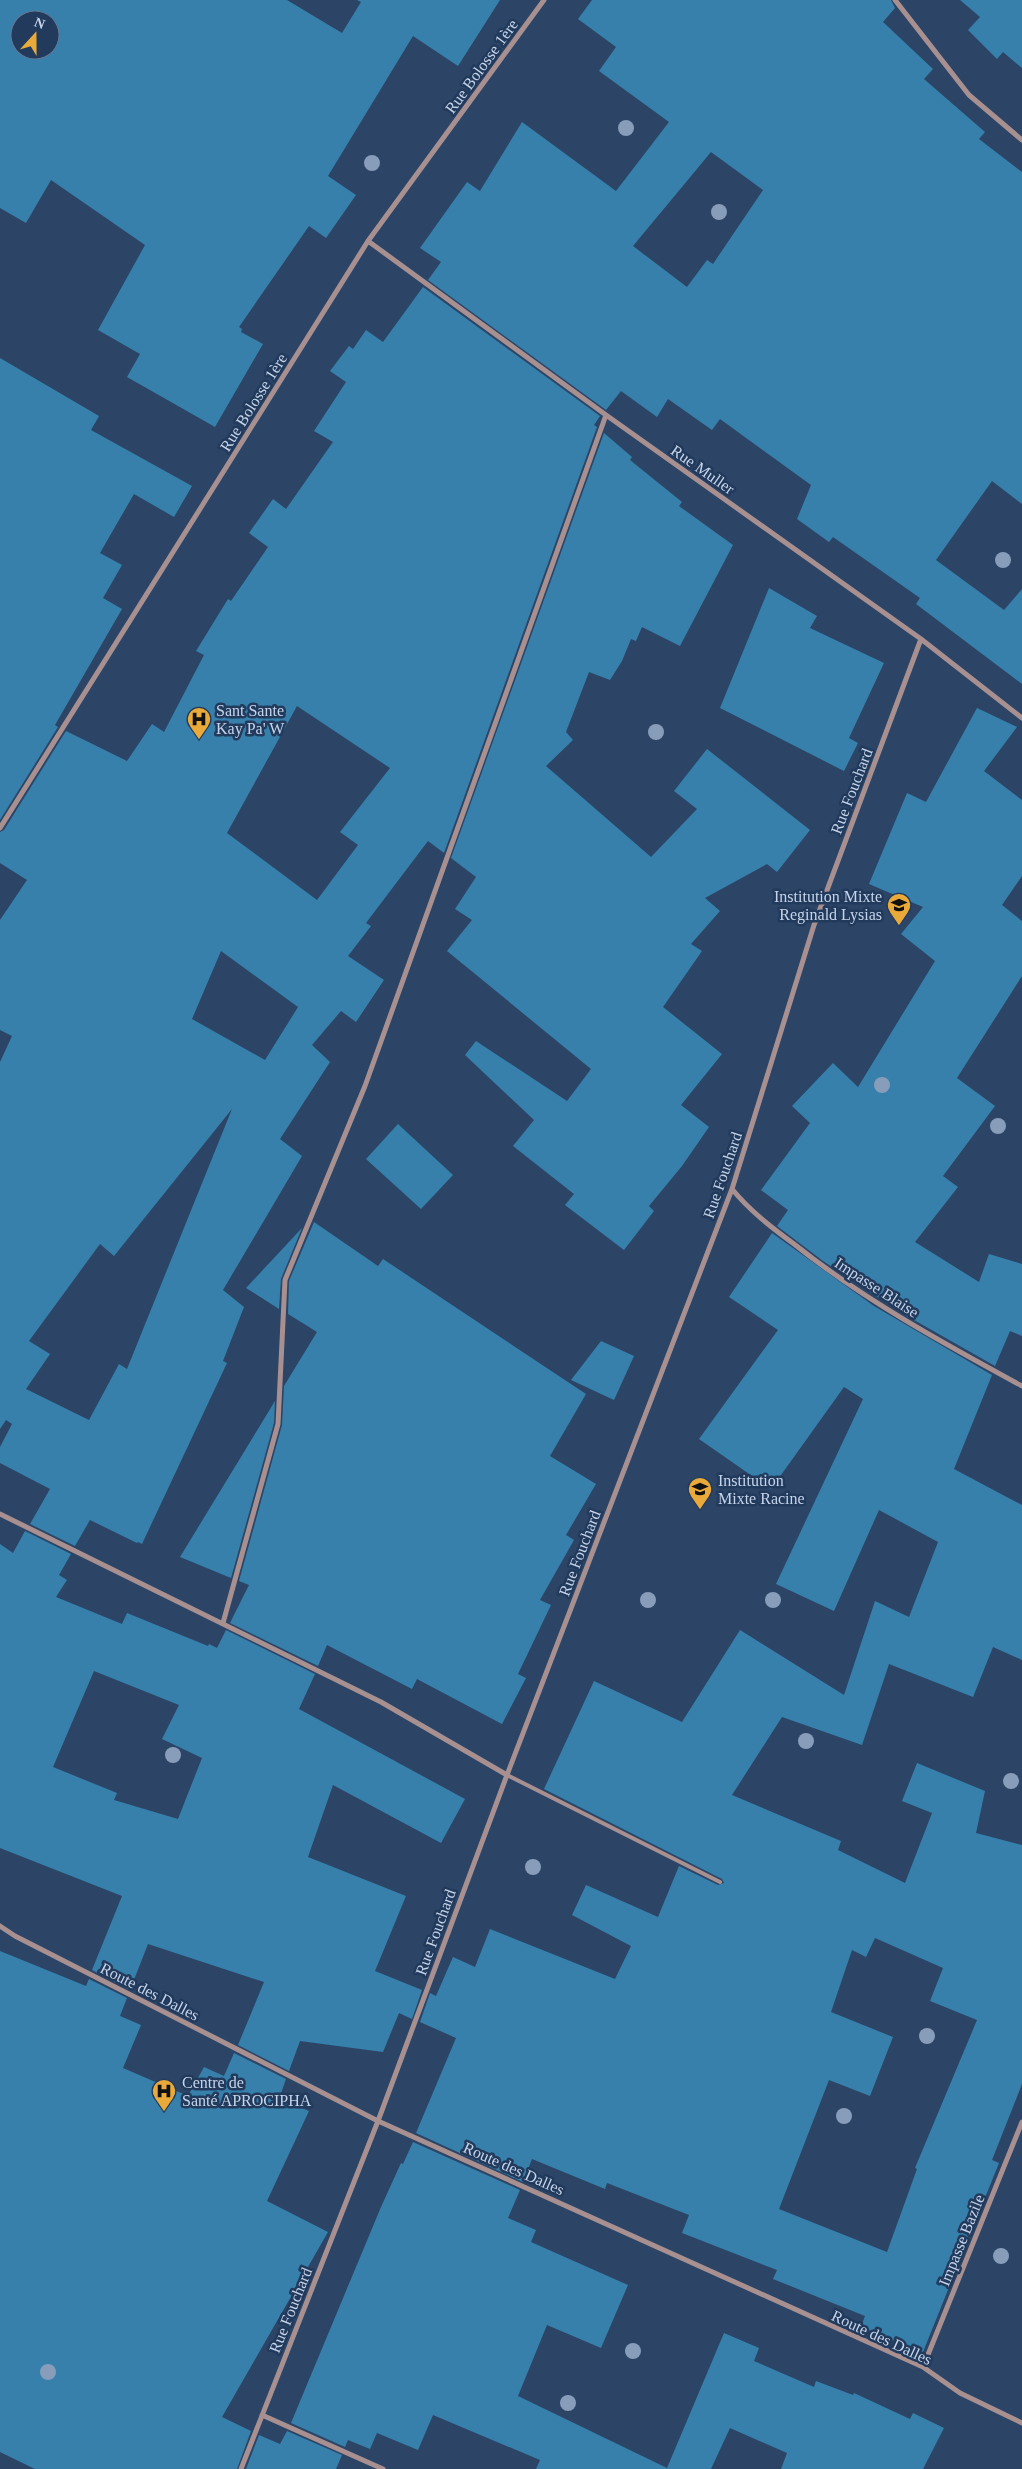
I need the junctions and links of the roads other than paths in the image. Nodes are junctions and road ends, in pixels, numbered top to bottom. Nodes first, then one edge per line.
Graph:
1 (544, 0) edge
2 (895, 0) edge
3 (1022, 140) edge
4 (368, 241) junction
5 (606, 415) junction
6 (921, 639) junction
7 (1022, 718) edge
8 (0, 828) edge
9 (732, 1189) junction
10 (1022, 1386) edge
11 (0, 1514) edge
12 (223, 1623) junction
13 (507, 1776) junction
14 (720, 1882) dead end
15 (0, 1926) edge
16 (378, 2121) junction
17 (1022, 2122) edge
18 (923, 2367) junction
19 (262, 2415) junction
20 (1022, 2423) edge
21 (241, 2469) edge
22 (383, 2469) edge

1 - 4 street, Rue Bolosse 1ère
2 - 3 street
4 - 5 street, Rue Muller
4 - 8 street, Rue Bolosse 1ère
5 - 6 street, Rue Muller
5 - 12 street
6 - 7 street, Rue Muller
6 - 9 street, Rue Fouchard
9 - 10 street, Impasse Blaise
9 - 13 street, Rue Fouchard
11 - 12 street
12 - 13 street
13 - 14 lane
13 - 16 street, Rue Fouchard
15 - 16 street, Route des Dalles
16 - 18 street, Route des Dalles
16 - 19 street, Rue Fouchard
17 - 18 street, Impasse Bazile
18 - 20 street, Route des Dalles
19 - 21 street, Rue Fouchard
19 - 22 street

